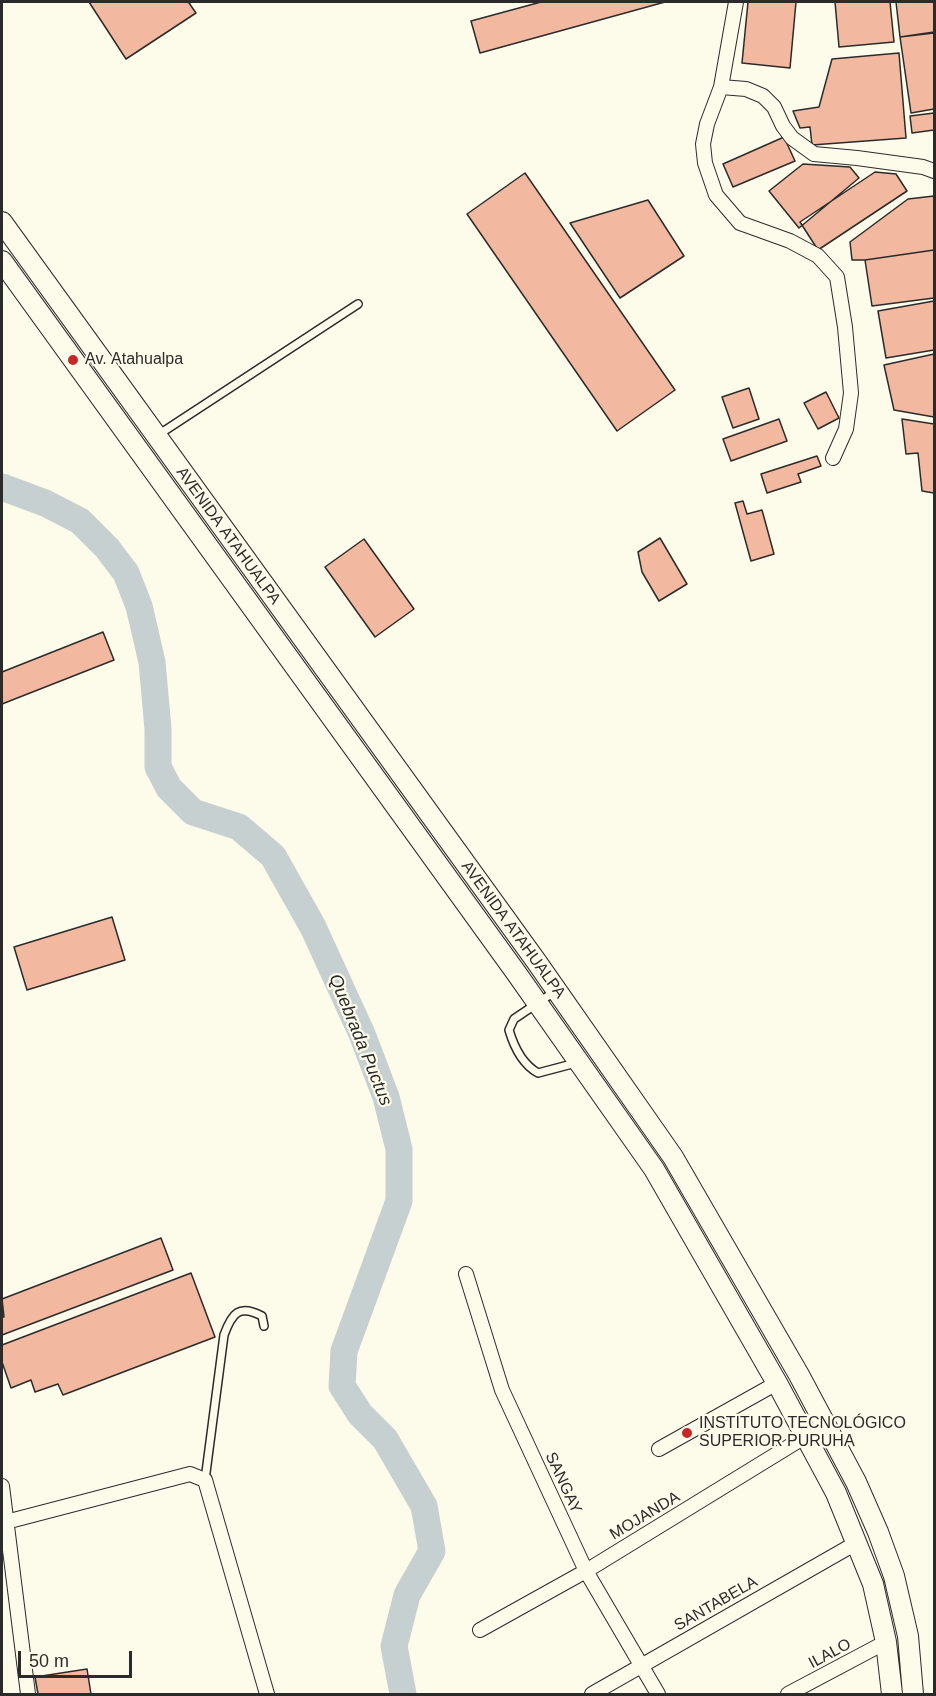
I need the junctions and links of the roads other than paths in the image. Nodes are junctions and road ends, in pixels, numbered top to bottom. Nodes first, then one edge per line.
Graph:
1 (736, 2) edge
2 (721, 87) junction
3 (934, 171) edge
4 (2, 222) edge
5 (2, 261) edge
6 (358, 304) dead end
7 (98, 356) junction
8 (79, 369) junction
9 (156, 436) junction
10 (833, 458) dead end
11 (340, 691) junction
12 (322, 704) junction
13 (464, 861) junction
14 (445, 875) junction
15 (556, 990) junction
16 (538, 1003) junction
17 (605, 1060) junction
18 (583, 1068) junction
19 (717, 1234) junction
20 (698, 1246) junction
21 (466, 1274) dead end
22 (264, 1326) dead end
23 (777, 1383) junction
24 (824, 1425) junction
25 (805, 1437) junction
26 (659, 1449) dead end
27 (205, 1480) junction
28 (2, 1486) edge
29 (4, 1523) edge
30 (858, 1542) junction
31 (586, 1571) junction
32 (480, 1630) dead end
33 (886, 1642) junction
34 (641, 1667) junction
35 (27, 1695) edge
36 (267, 1695) edge
37 (592, 1695) edge
38 (658, 1695) edge
39 (788, 1695) edge
40 (892, 1695) edge
41 (913, 1695) edge

1 - 2 street
2 - 3 street
2 - 10 street
4 - 7 main road, AVENIDA ATAHUALPA
5 - 8 main road, AVENIDA ATAHUALPA
6 - 9 lane
7 - 8 main road
7 - 9 main road, AVENIDA ATAHUALPA
8 - 12 main road, AVENIDA ATAHUALPA
9 - 11 main road, AVENIDA ATAHUALPA
11 - 12 main road
11 - 13 main road, AVENIDA ATAHUALPA
12 - 14 main road, AVENIDA ATAHUALPA
13 - 14 main road
13 - 15 main road, AVENIDA ATAHUALPA
14 - 16 main road, AVENIDA ATAHUALPA
15 - 16 lane
15 - 17 main road, AVENIDA ATAHUALPA
16 - 18 main road, AVENIDA ATAHUALPA
16 - 18 lane
17 - 18 main road
17 - 19 main road, AVENIDA ATAHUALPA
18 - 20 main road, AVENIDA ATAHUALPA
19 - 20 main road
19 - 24 main road, AVENIDA ATAHUALPA
20 - 23 main road, AVENIDA ATAHUALPA
21 - 31 street, SANGAY
22 - 27 lane
23 - 25 main road, AVENIDA ATAHUALPA
23 - 26 street
24 - 25 street, MOJANDA
24 - 41 main road, AVENIDA ATAHUALPA
25 - 30 main road, AVENIDA ATAHUALPA
25 - 31 street, MOJANDA
27 - 29 street
27 - 36 street
28 - 29 street
29 - 35 street
30 - 33 main road, AVENIDA ATAHUALPA
30 - 34 street, SANTABELA
31 - 32 street, MOJANDA
31 - 34 street, SANGAY
33 - 39 street, ILALO
33 - 40 main road, AVENIDA ATAHUALPA
34 - 37 street, SANTABELA
34 - 38 street, SANGAY

